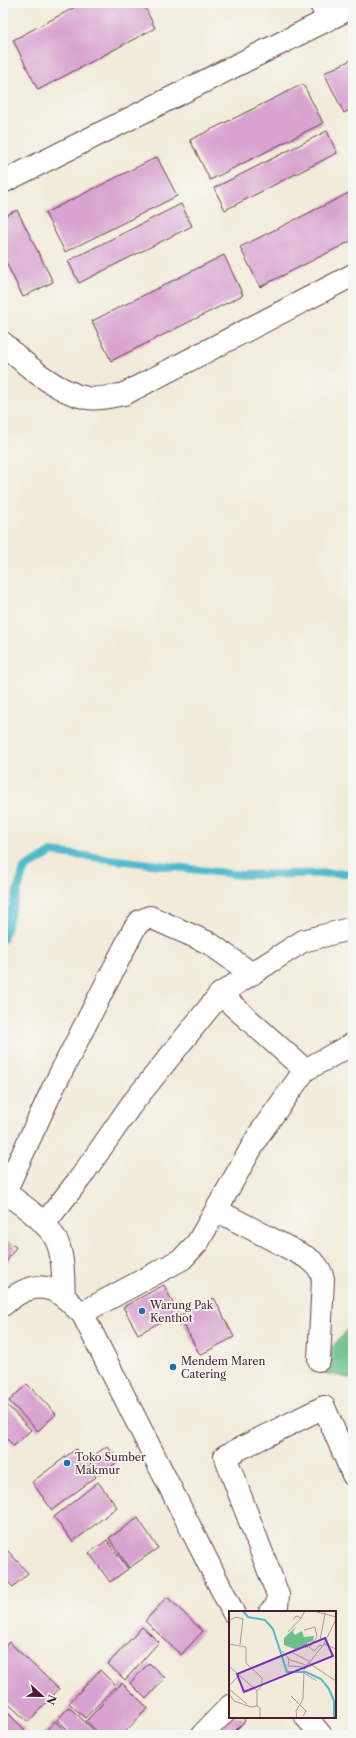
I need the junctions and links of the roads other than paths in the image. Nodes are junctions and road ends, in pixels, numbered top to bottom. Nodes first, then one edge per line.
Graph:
1 (353, 7) edge
2 (324, 11) edge
3 (3, 182) edge
4 (353, 275) edge
5 (3, 343) edge
6 (353, 928) edge
7 (252, 974) junction
8 (220, 994) junction
9 (353, 1044) edge
10 (305, 1070) junction
11 (4, 1192) edge
12 (216, 1210) junction
13 (44, 1224) junction
14 (64, 1297) junction
15 (3, 1305) edge
16 (82, 1313) junction
17 (319, 1360) dead end
18 (353, 1475) edge
19 (232, 1611) edge
20 (271, 1611) edge
21 (229, 1707) edge
22 (307, 1718) edge
23 (202, 1735) edge
24 (321, 1735) edge

1 - 2 street
2 - 3 street
4 - 5 street
6 - 7 street
7 - 8 street
7 - 11 street
8 - 10 street
8 - 13 street
9 - 10 street
10 - 12 street
11 - 13 street
12 - 16 street
12 - 17 street
13 - 14 street
14 - 15 street
14 - 16 street
16 - 19 street
18 - 20 street
21 - 23 street
22 - 24 street

